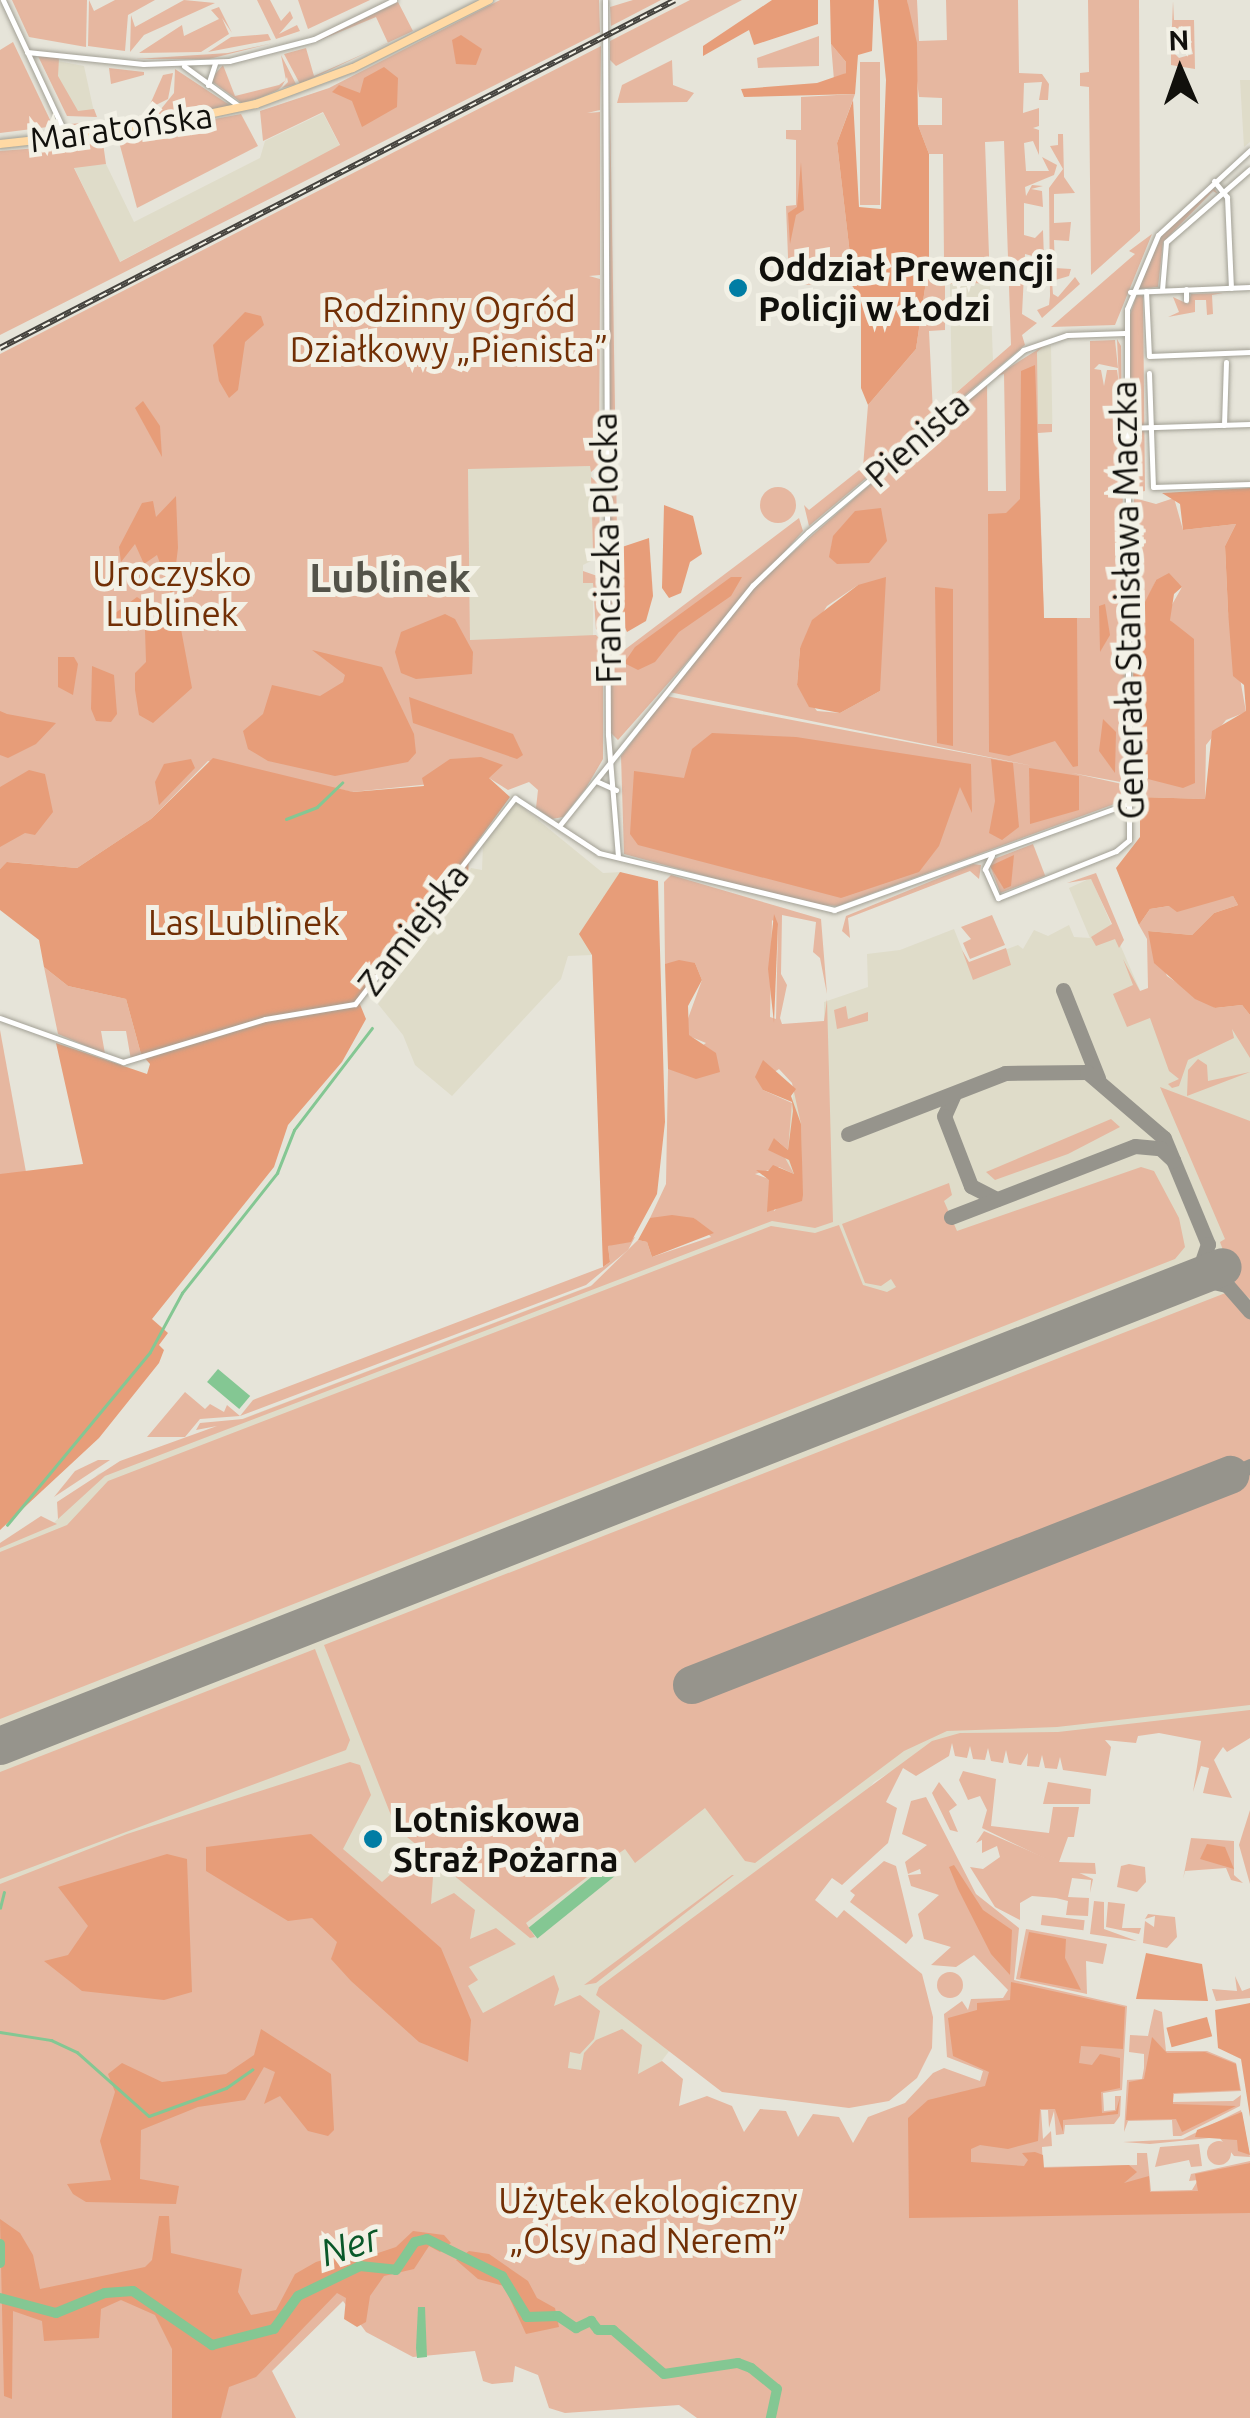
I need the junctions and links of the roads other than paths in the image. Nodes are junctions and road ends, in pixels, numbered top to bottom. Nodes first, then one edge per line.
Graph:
1 (3, 0) edge
2 (394, 0) edge
3 (489, 0) edge
4 (605, 0) edge
5 (27, 52) junction
6 (216, 63) junction
7 (181, 64) junction
8 (208, 85) junction
9 (242, 108) junction
10 (65, 133) junction
11 (0, 144) edge
12 (1250, 150) edge
13 (1250, 170) edge
14 (1214, 182) junction
15 (1223, 192) junction
16 (1222, 268) dead end
17 (1230, 268) junction
18 (1250, 287) edge
19 (1231, 288) junction
20 (1162, 290) junction
21 (1186, 290) junction
22 (1146, 291) junction
23 (1130, 292) junction
24 (1186, 300) dead end
25 (1124, 334) junction
26 (1250, 352) edge
27 (1226, 362) dead end
28 (1149, 373) dead end
29 (1250, 424) edge
30 (1224, 425) junction
31 (1151, 427) junction
32 (1125, 428) junction
33 (1250, 484) edge
34 (613, 757) junction
35 (593, 782) junction
36 (616, 790) junction
37 (1130, 803) junction
38 (559, 826) junction
39 (995, 853) junction
40 (618, 856) junction
41 (968, 862) junction
42 (985, 866) junction
43 (0, 1018) edge

1 - 5 street
2 - 6 street, Maratońska
3 - 9 main road, Maratońska
4 - 34 street, Franciszka Plocka
5 - 7 street, Maratońska
5 - 10 street
6 - 7 street, Maratońska
6 - 8 street, Maratońska
7 - 8 street, Maratońska
8 - 9 street, Maratońska
9 - 10 main road, Maratońska
10 - 11 main road, Maratońska
12 - 14 street
13 - 15 street
14 - 15 street
14 - 23 street
15 - 17 street
15 - 20 street
16 - 17 street
17 - 19 street
18 - 19 street
19 - 21 street
20 - 21 street
20 - 22 street
21 - 24 street
22 - 23 street
22 - 26 street
23 - 25 street
25 - 32 street, Generała Stanisława Maczka
25 - 34 street, Pienista
27 - 30 street
28 - 31 street
29 - 30 street
30 - 31 street
31 - 32 street
31 - 33 street
32 - 37 street, Generała Stanisława Maczka
34 - 35 street, Pienista
34 - 36 street, Franciszka Plocka
35 - 36 street
35 - 38 street, Pienista
36 - 40 street, Franciszka Plocka
37 - 39 street, Zamiejska
37 - 42 street, Generała Stanisława Maczka
38 - 40 street, Zamiejska
38 - 43 street, Zamiejska
39 - 41 street, Zamiejska
39 - 42 street
40 - 41 street, Zamiejska
41 - 42 street

